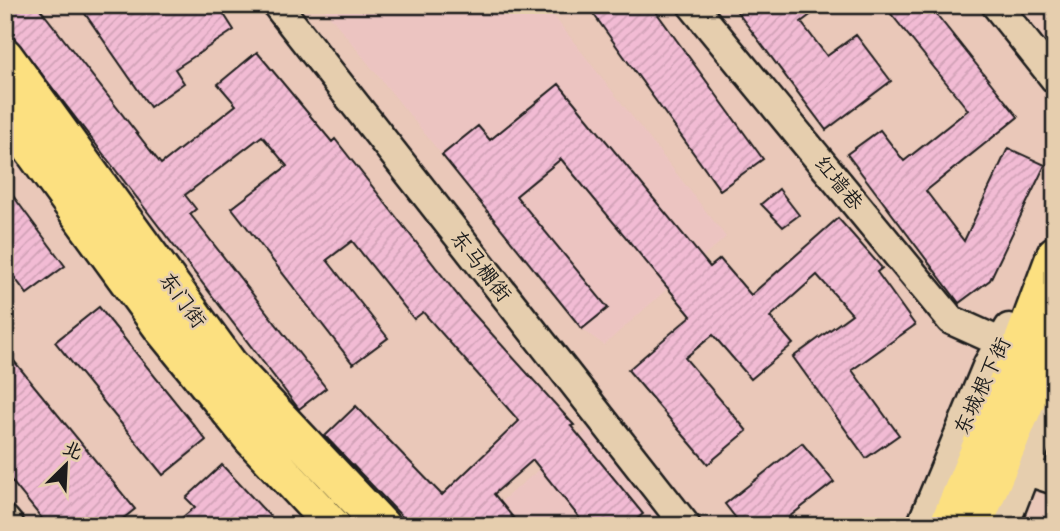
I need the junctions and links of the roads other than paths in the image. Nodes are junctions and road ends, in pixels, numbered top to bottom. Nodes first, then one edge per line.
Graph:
1 (276, 5) edge
2 (692, 5) edge
3 (996, 5) edge
4 (5, 56) edge
5 (1055, 79) edge
6 (5, 113) edge
7 (1052, 261) edge
8 (1055, 334) edge
9 (1000, 342) junction
10 (1055, 395) edge
11 (1027, 471) junction
12 (1055, 480) edge
13 (5, 520) edge
14 (10, 526) edge
15 (333, 526) edge
16 (382, 526) edge
17 (686, 526) edge
18 (921, 526) edge
19 (947, 526) edge
20 (974, 526) edge
21 (1004, 526) edge

1 - 17 street, 东马棚街
2 - 9 street, 红墙巷
3 - 5 street
4 - 16 main road, 东门街
6 - 15 main road, 东门街
7 - 9 street, 东城根下街
7 - 19 main road
8 - 20 main road
9 - 18 street, 东城根下街
10 - 11 street
11 - 12 street
11 - 21 street
13 - 14 street

